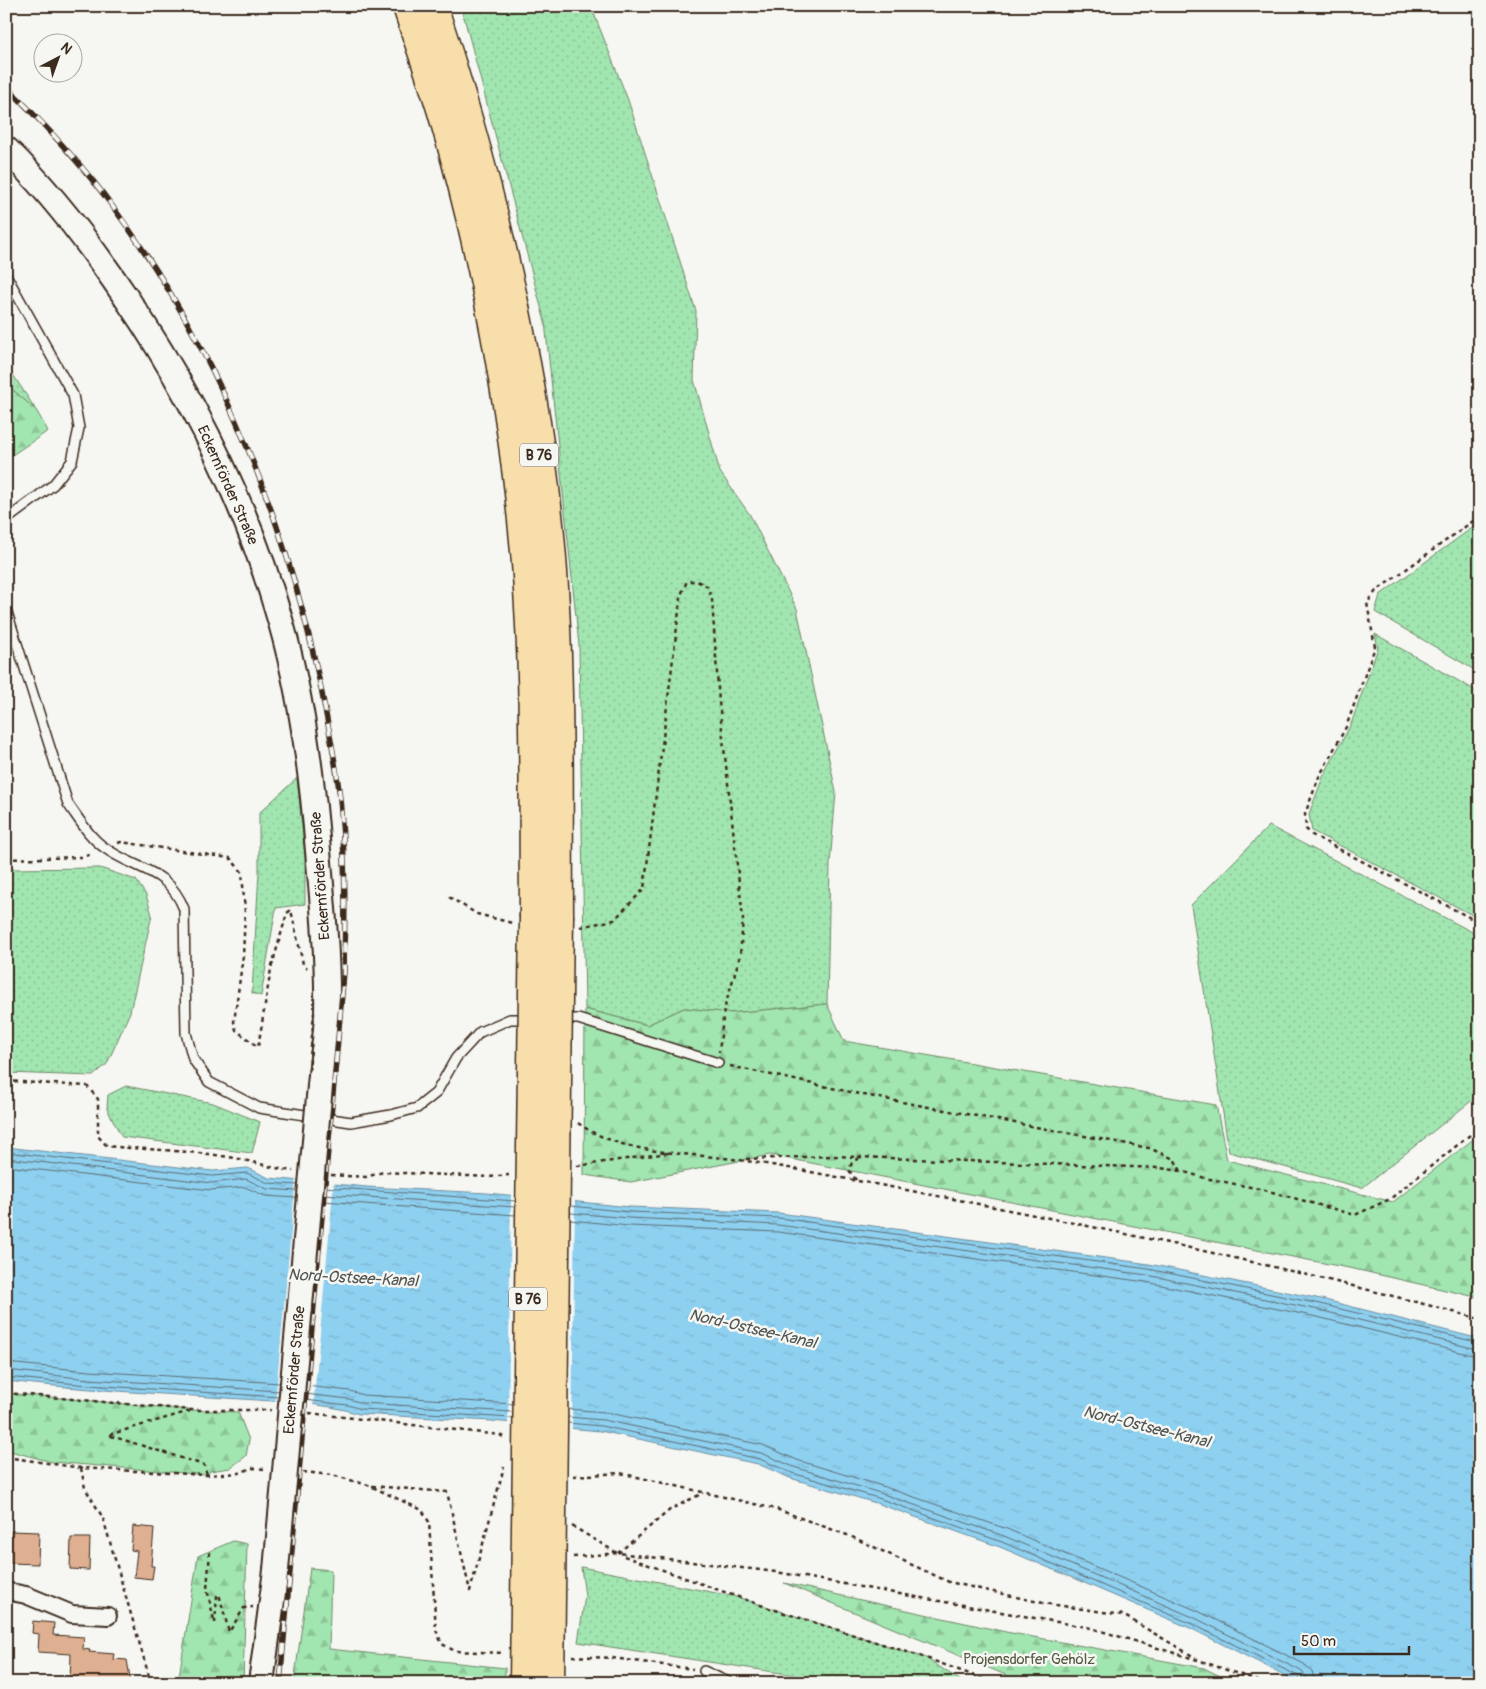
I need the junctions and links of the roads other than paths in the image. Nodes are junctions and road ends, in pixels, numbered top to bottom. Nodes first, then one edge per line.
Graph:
1 (407, 6) edge
2 (434, 6) edge
3 (6, 149) edge
4 (6, 275) edge
5 (6, 520) edge
6 (6, 609) edge
7 (548, 920) junction
8 (718, 1063) road end
9 (6, 1591) edge
10 (108, 1616) dead end
11 (704, 1671) dead end
12 (261, 1683) edge
13 (524, 1683) edge
14 (550, 1683) edge
15 (730, 1683) edge

1 - 7 highway, B 76
2 - 7 highway, B 76
3 - 12 street, Eckernförder Straße, bridge
4 - 5 lane
6 - 8 lane
7 - 13 highway, B 76, bridge
7 - 14 highway, B 76, bridge
9 - 10 street
11 - 15 lane

